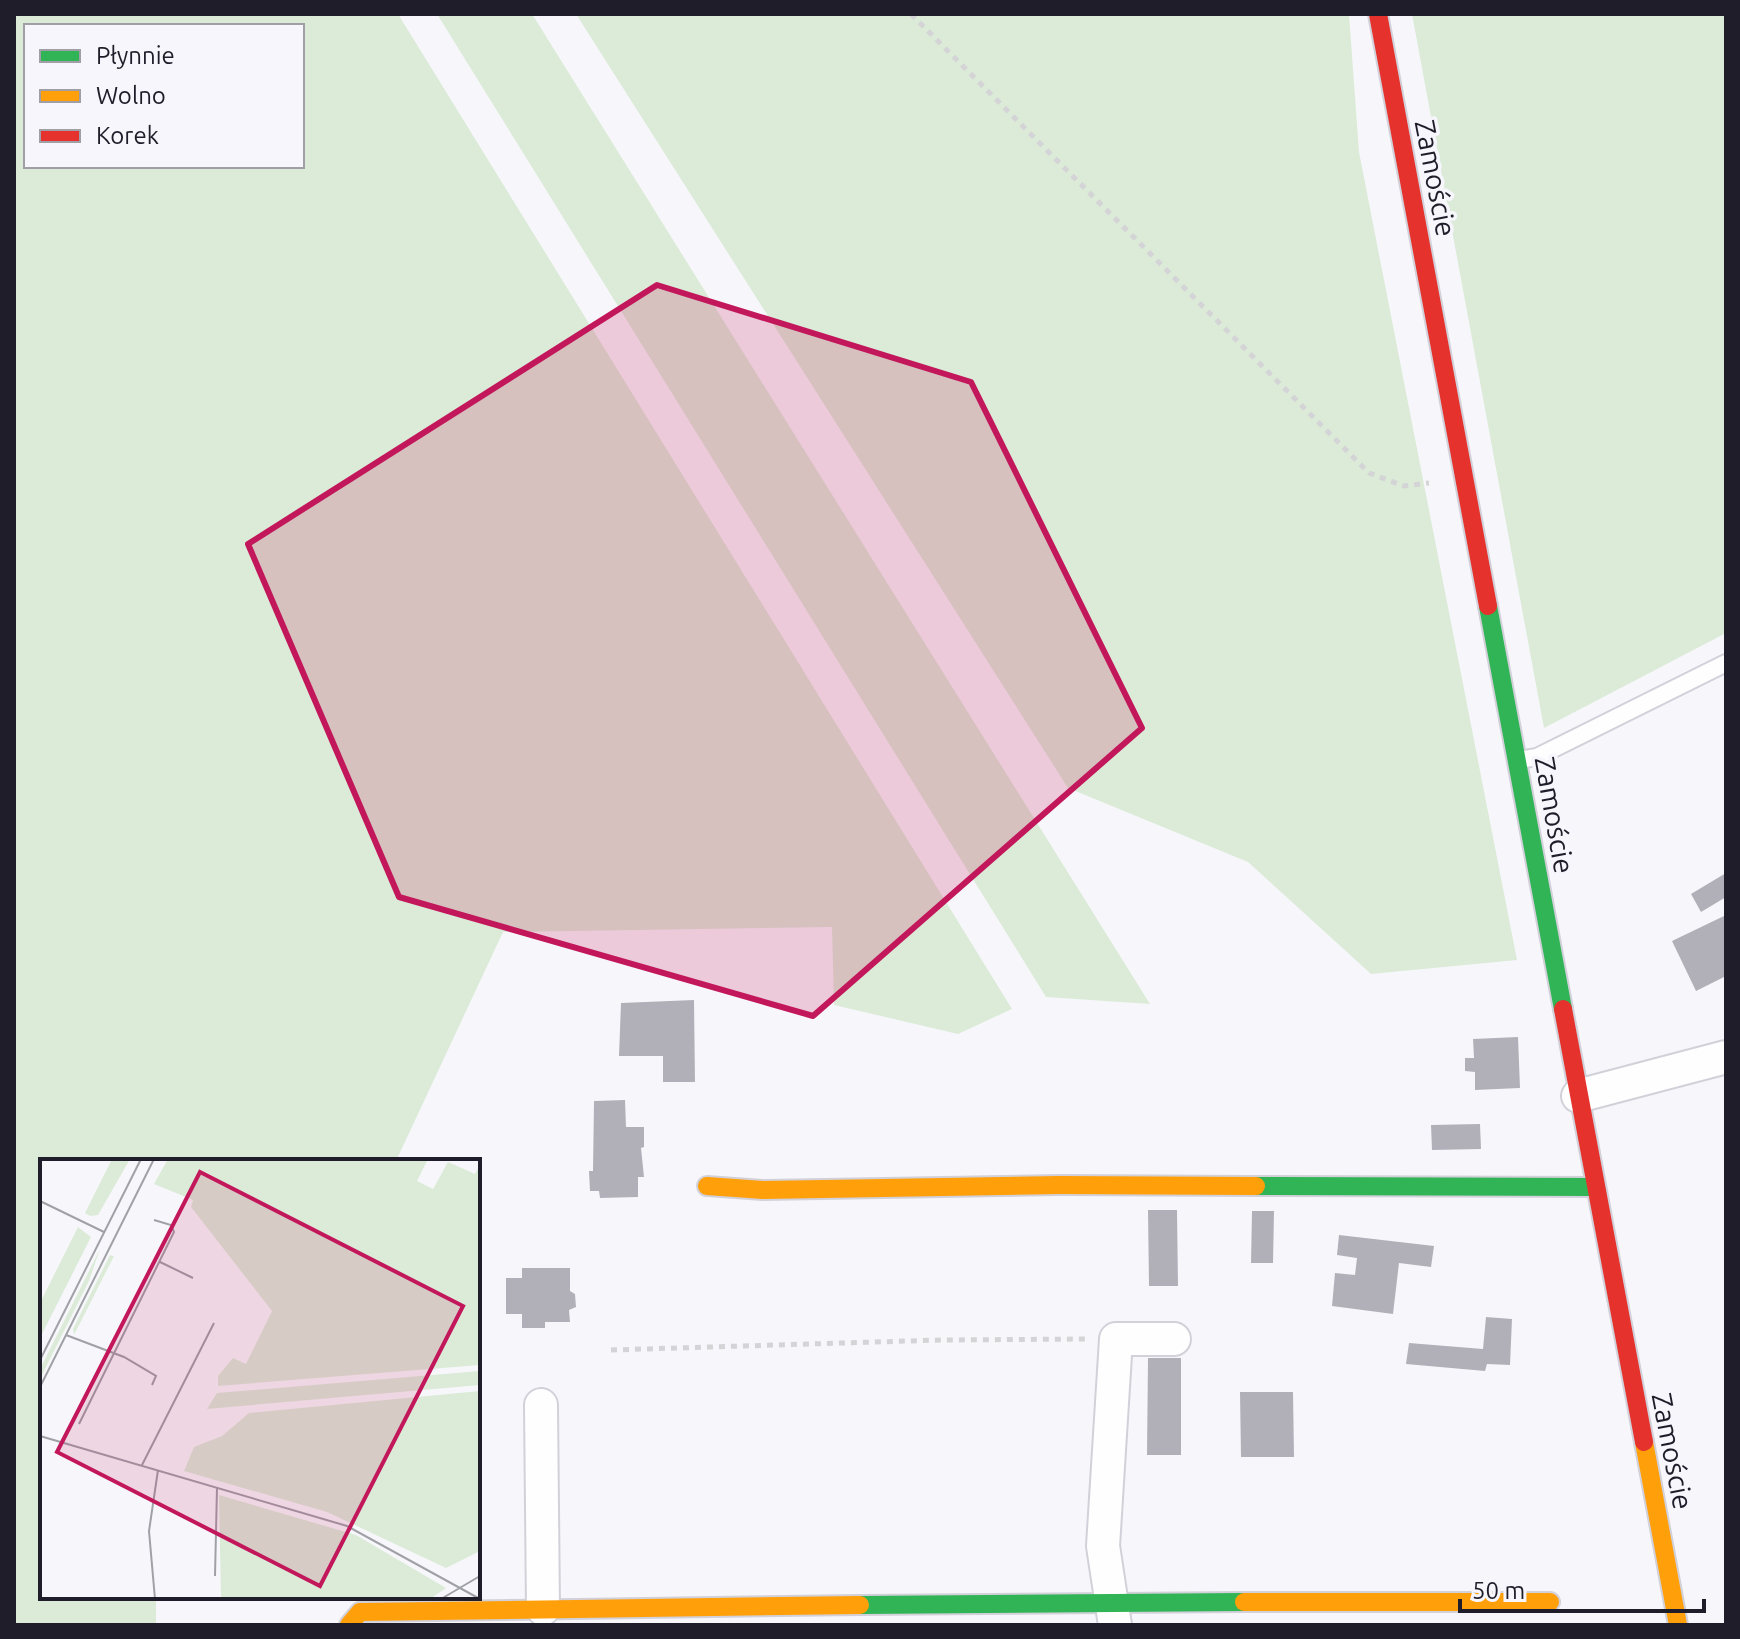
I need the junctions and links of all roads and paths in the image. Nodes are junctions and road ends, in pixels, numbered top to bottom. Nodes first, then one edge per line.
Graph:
1 (911, 14) edge
2 (1378, 14) edge
3 (1465, 479) junction
4 (1726, 663) edge
5 (1516, 761) junction
6 (1726, 1057) edge
7 (1578, 1096) junction
8 (707, 1186) dead end
9 (1595, 1187) junction
10 (1116, 1339) junction
11 (1174, 1339) dead end
12 (611, 1350) dead end
13 (541, 1405) dead end
14 (1550, 1602) dead end
15 (543, 1609) junction
16 (1113, 1613) edge
17 (349, 1625) edge
18 (1678, 1625) edge

1 - 3 path
2 - 3 street, Zamoście
3 - 5 street, Zamoście
4 - 5 lane
5 - 7 street, Zamoście
6 - 7 street
7 - 9 street, Zamoście
8 - 9 street
9 - 18 street, Zamoście
10 - 11 street
10 - 12 path
10 - 16 street
13 - 15 street
14 - 16 street
15 - 16 street
15 - 17 street

